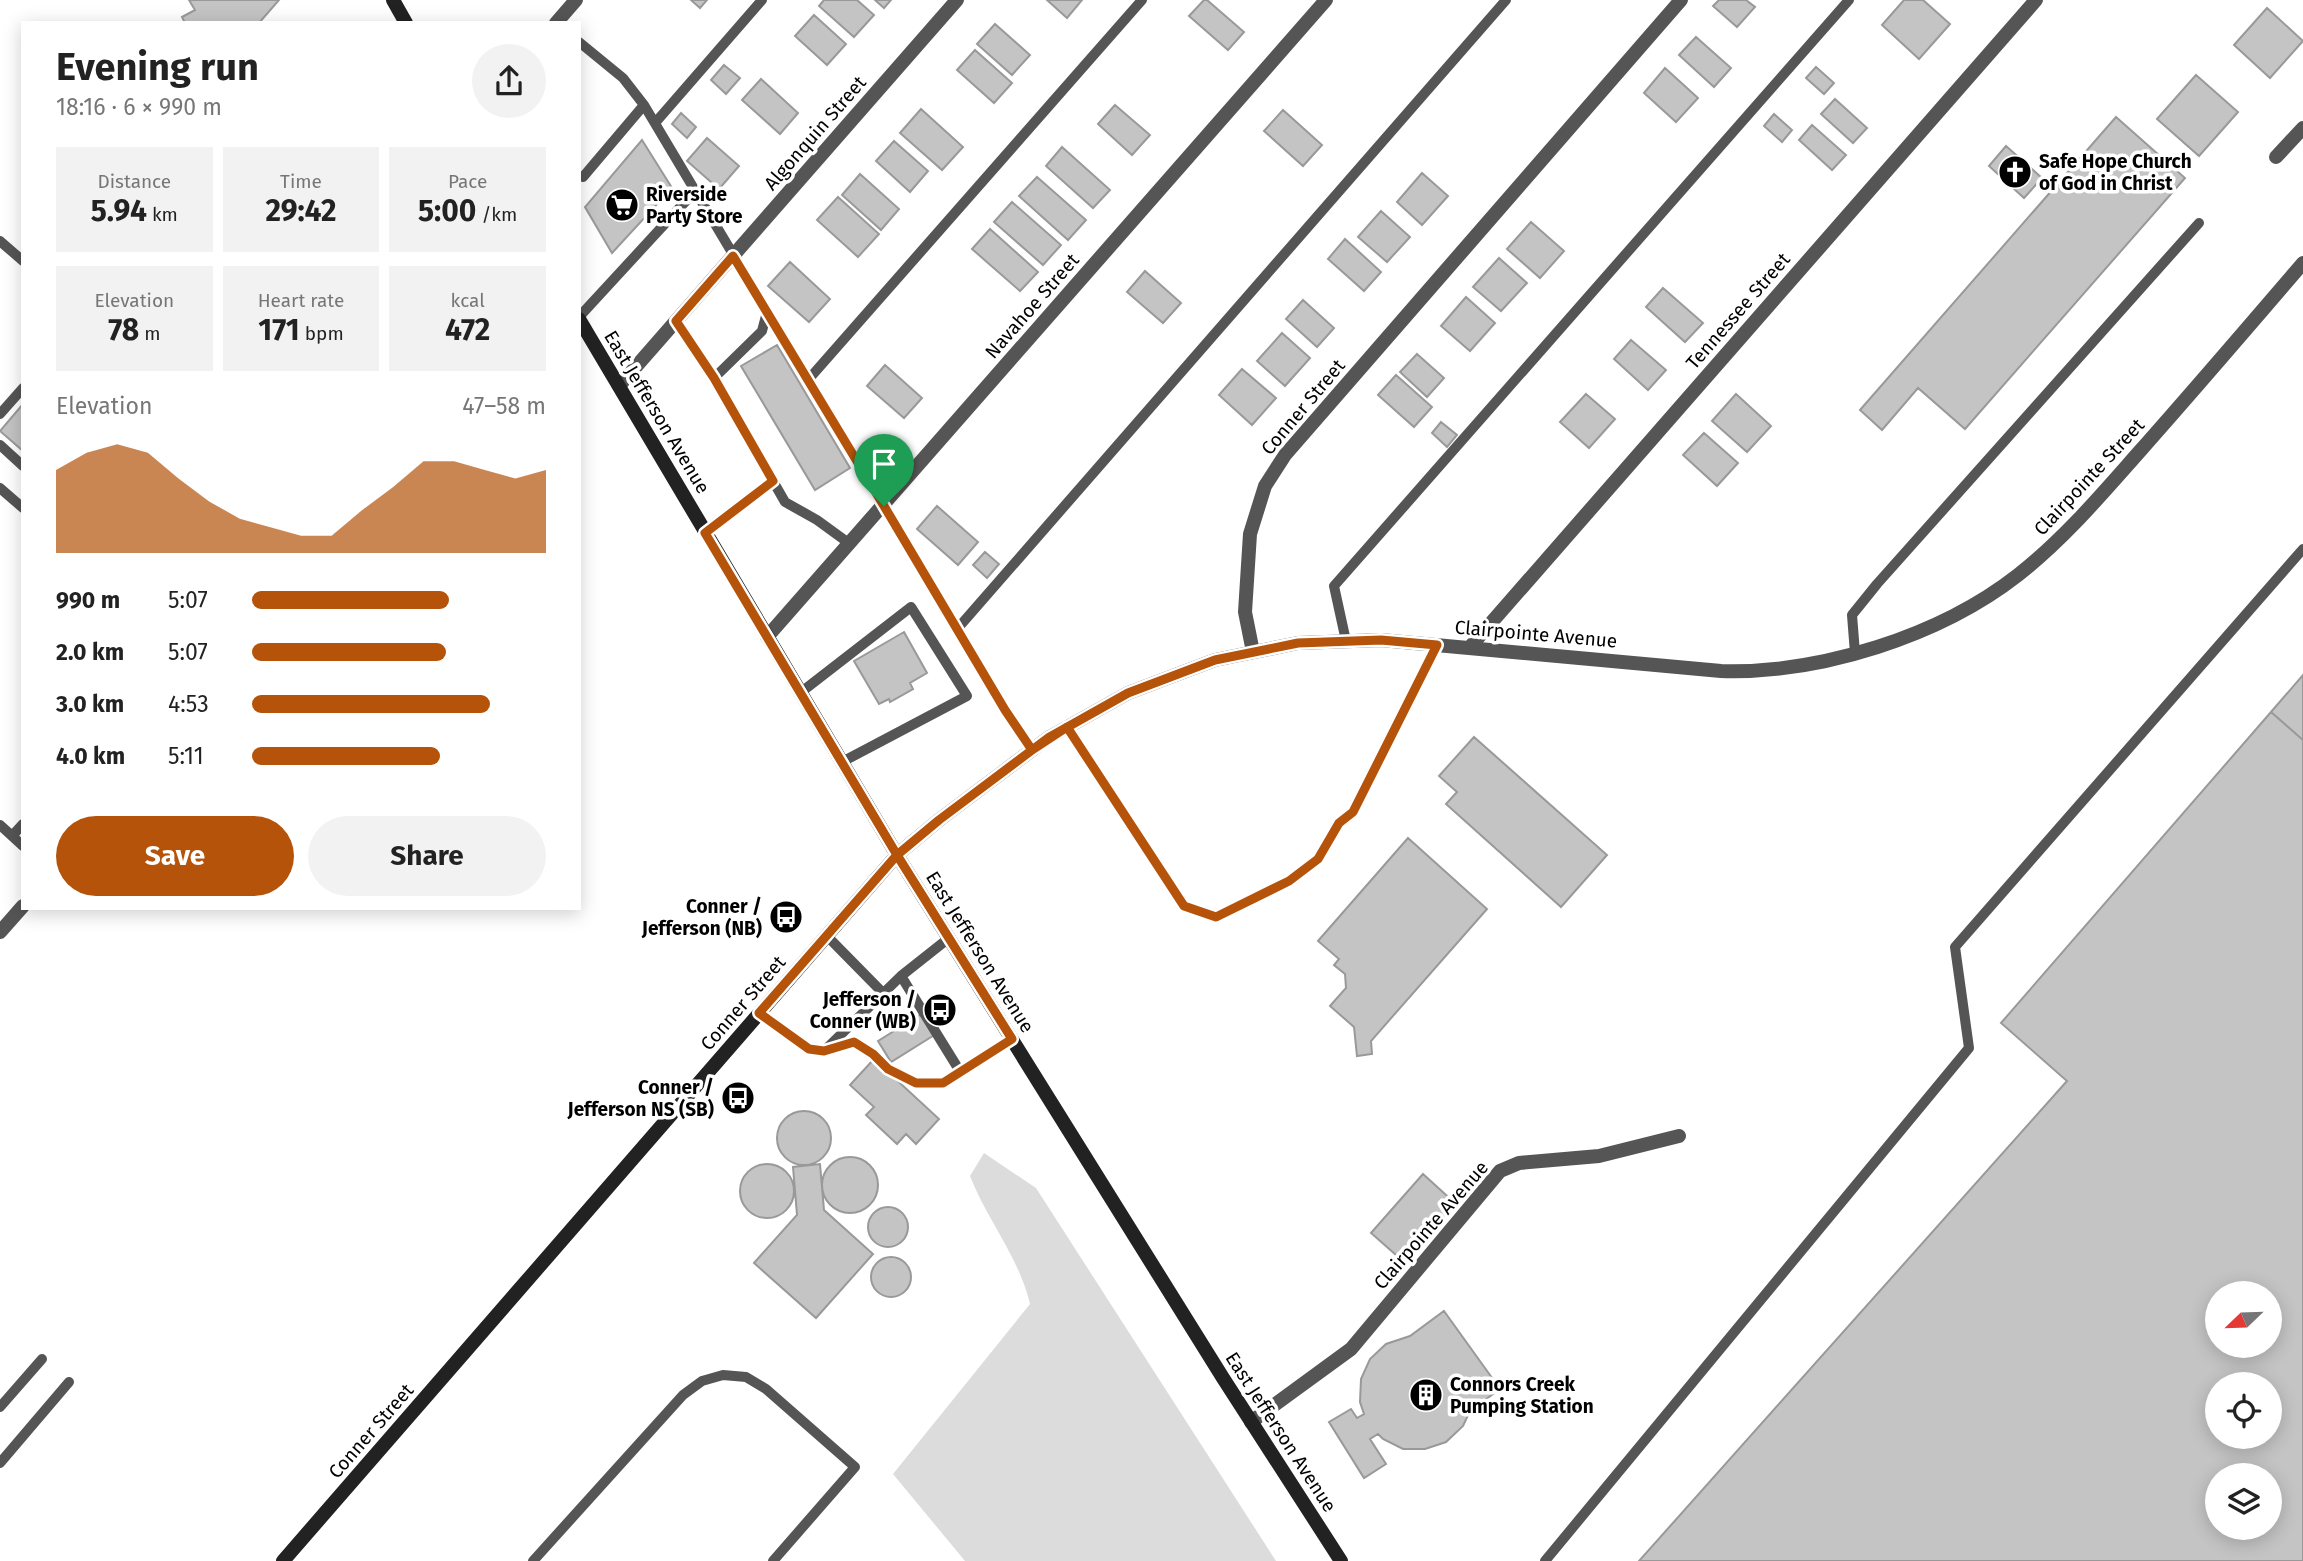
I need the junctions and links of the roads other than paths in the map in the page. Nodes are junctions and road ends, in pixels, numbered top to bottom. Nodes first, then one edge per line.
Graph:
1 (393, 0) edge
2 (576, 0) edge
3 (762, 0) edge
4 (957, 0) edge
5 (1142, 0) edge
6 (1325, 0) edge
7 (1506, 0) edge
8 (1681, 0) edge
9 (1849, 0) edge
10 (2036, 0) edge
11 (405, 21) edge
12 (558, 21) edge
13 (581, 44) edge
14 (644, 105) junction
15 (655, 122) junction
16 (2303, 128) edge
17 (2276, 156) dead end
18 (583, 177) dead end
19 (696, 190) junction
20 (2199, 223) dead end
21 (0, 241) edge
22 (733, 256) junction
23 (21, 259) edge
24 (2303, 263) edge
25 (767, 312) junction
26 (581, 316) edge
27 (581, 321) edge
28 (676, 321) junction
29 (714, 378) junction
30 (807, 380) junction
31 (619, 386) junction
32 (21, 390) edge
33 (0, 414) edge
34 (0, 445) edge
35 (21, 464) edge
36 (773, 481) junction
37 (0, 488) edge
38 (21, 506) edge
39 (884, 506) junction
40 (705, 533) junction
41 (850, 544) junction
42 (2303, 550) edge
43 (958, 628) junction
44 (767, 637) junction
45 (1346, 641) junction
46 (1437, 645) junction
47 (1470, 647) junction
48 (1253, 652) junction
49 (1855, 653) junction
50 (1815, 663) joint
51 (800, 693) junction
52 (1067, 727) junction
53 (1032, 750) junction
54 (842, 762) junction
55 (0, 825) edge
56 (21, 826) edge
57 (12, 836) junction
58 (21, 844) edge
59 (897, 855) junction
60 (21, 908) edge
61 (0, 932) edge
62 (827, 936) junction
63 (949, 939) junction
64 (901, 976) junction
65 (883, 993) junction
66 (759, 1013) junction
67 (1012, 1039) junction
68 (824, 1051) junction
69 (961, 1073) junction
70 (1679, 1136) dead end
71 (42, 1359) dead end
72 (69, 1382) dead end
73 (0, 1407) edge
74 (1251, 1422) junction
75 (0, 1463) edge
76 (283, 1561) edge
77 (533, 1561) edge
78 (773, 1561) edge
79 (1341, 1561) edge
80 (1545, 1561) edge

1 - 11 main road
2 - 12 street
3 - 15 lane
4 - 22 street, Algonquin Street
5 - 30 lane
6 - 39 street, Navahoe Street
7 - 43 lane
8 - 48 street, Conner Street
9 - 45 lane
10 - 47 street, Tennessee Street
13 - 14 lane
14 - 15 lane
14 - 18 lane
15 - 19 lane
16 - 17 street
19 - 22 lane
19 - 26 lane
20 - 49 lane
21 - 23 lane
22 - 25 lane
22 - 28 street, Algonquin Street
24 - 49 street, Clairpointe Street
25 - 29 lane
25 - 30 lane
27 - 31 main road, East Jefferson Avenue
28 - 29 lane
28 - 31 street, Algonquin Street
29 - 36 lane
30 - 39 lane
31 - 40 main road, East Jefferson Avenue
32 - 33 lane
34 - 35 lane
36 - 40 lane
36 - 41 lane
37 - 38 lane
39 - 41 street, Navahoe Street
39 - 43 lane
40 - 44 main road, East Jefferson Avenue
41 - 44 street, Navahoe Street
42 - 80 lane
43 - 53 lane
44 - 51 main road, East Jefferson Avenue
45 - 46 street, Clairpointe Avenue
45 - 48 street, Clairpointe Avenue
46 - 47 street, Clairpointe Avenue
46 - 52 lane
47 - 50 street, Clairpointe Avenue
48 - 52 street, Conner Street
49 - 50 street, Clairpointe Street
51 - 54 main road, East Jefferson Avenue
51 - 54 lane
52 - 53 street, Conner Street
53 - 59 street, Conner Street
54 - 59 main road, East Jefferson Avenue
55 - 57 lane
56 - 57 lane
57 - 58 lane
59 - 62 main road, Conner Street
59 - 63 main road, East Jefferson Avenue
60 - 61 street
62 - 65 lane
62 - 66 main road, Conner Street
63 - 64 lane
63 - 67 main road, East Jefferson Avenue
64 - 65 lane
64 - 69 lane
65 - 68 lane
66 - 68 lane
66 - 76 main road, Conner Street
67 - 69 lane
67 - 74 main road, East Jefferson Avenue
68 - 69 lane
70 - 74 street, Clairpointe Avenue
71 - 73 lane
72 - 75 lane
74 - 79 main road, East Jefferson Avenue
77 - 78 lane

